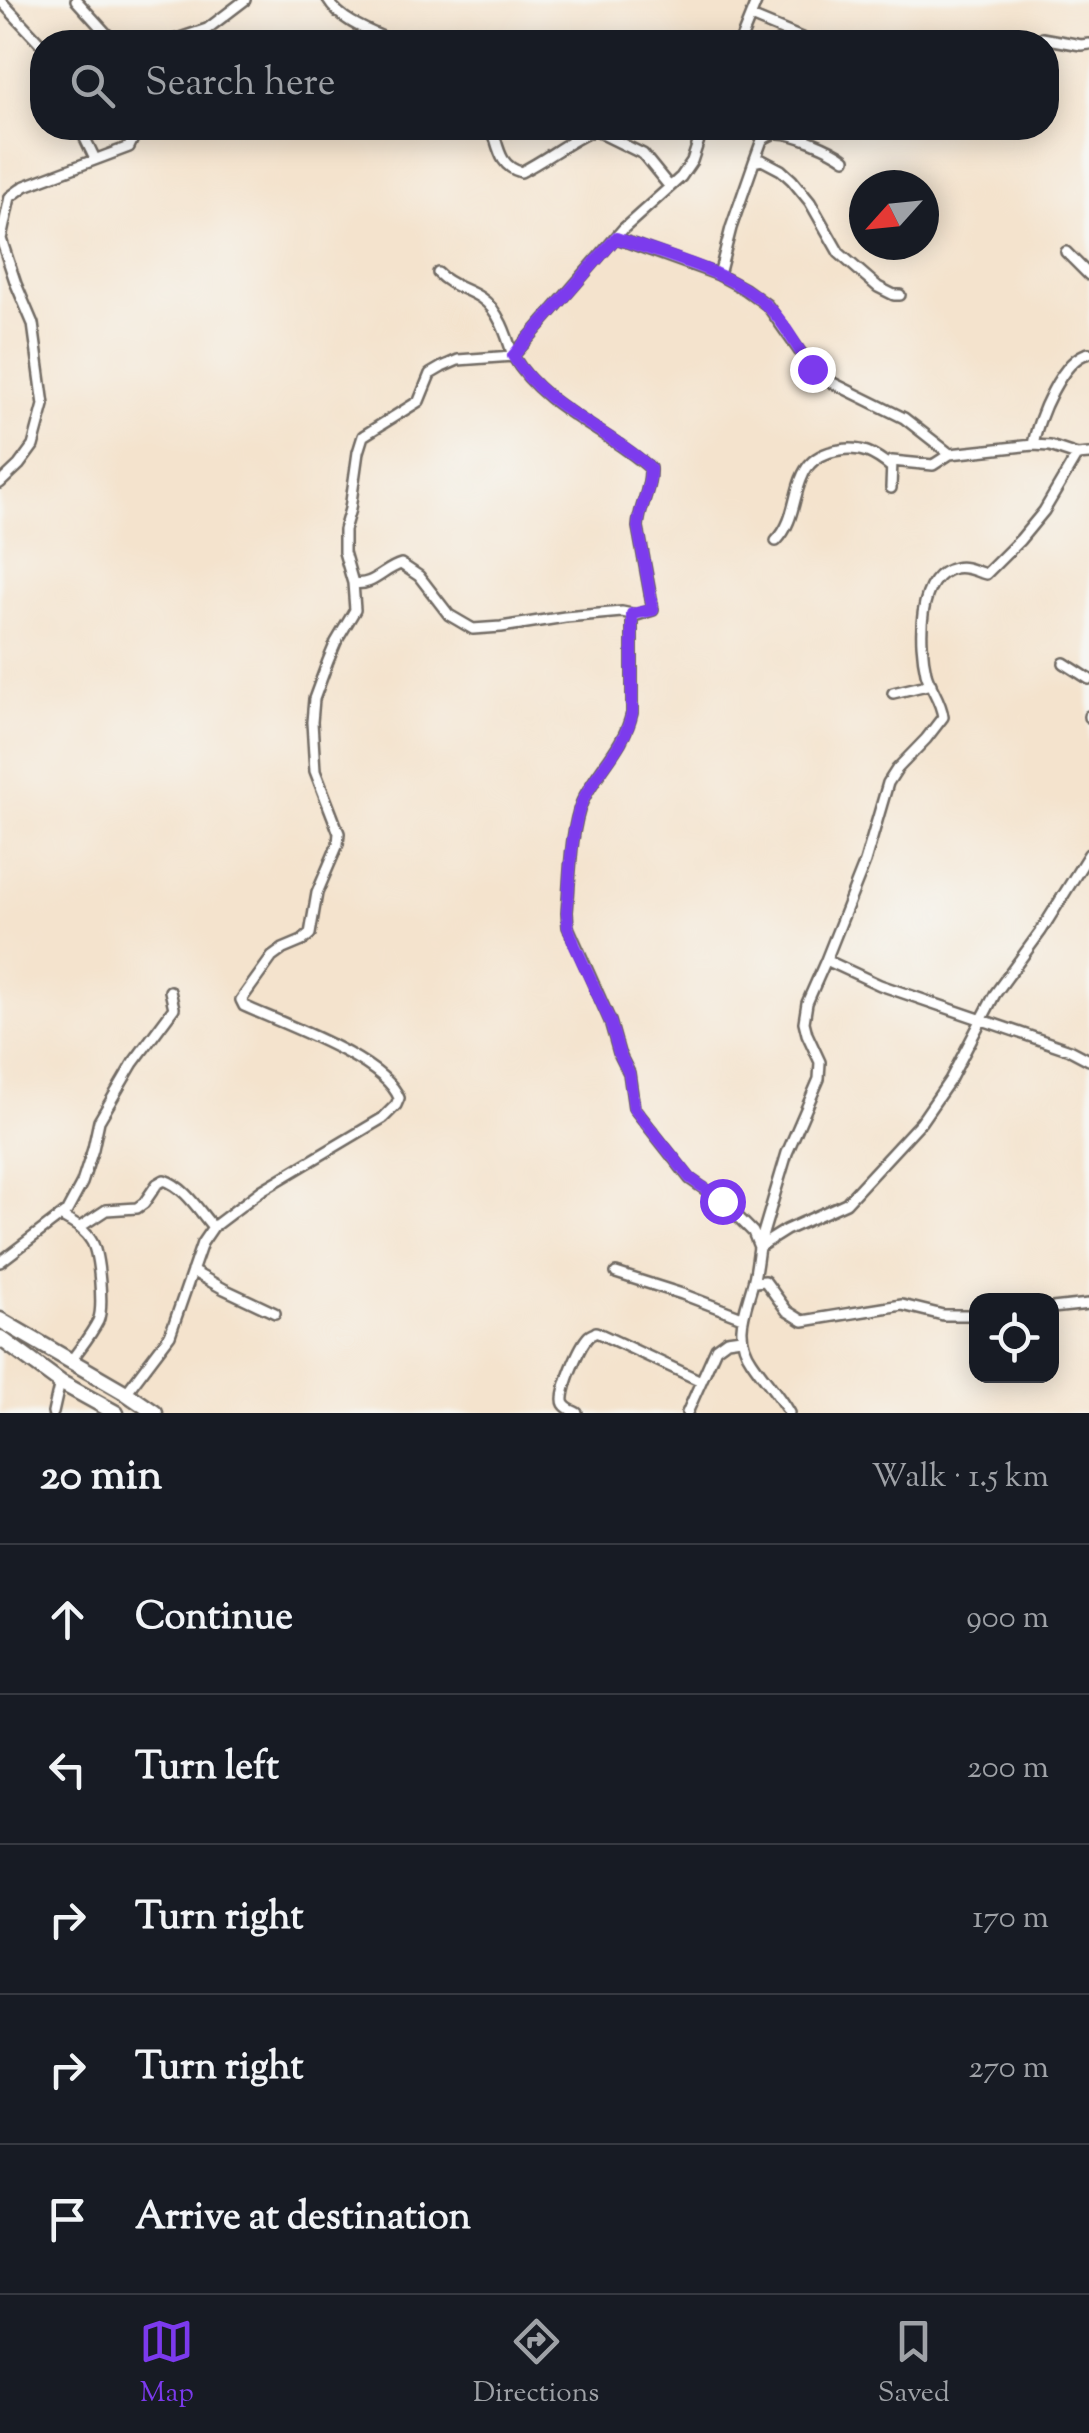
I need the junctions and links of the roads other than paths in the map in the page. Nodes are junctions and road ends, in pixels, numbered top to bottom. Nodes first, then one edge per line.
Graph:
1 (0, 0) edge
2 (76, 0) edge
3 (246, 0) edge
4 (328, 0) edge
5 (757, 0) edge
6 (751, 17) junction
7 (103, 30) edge
8 (204, 30) edge
9 (367, 30) edge
10 (745, 30) edge
11 (782, 30) edge
12 (30, 32) edge
13 (1059, 41) edge
14 (1089, 44) edge
15 (86, 140) edge
16 (133, 140) edge
17 (496, 140) edge
18 (572, 140) edge
19 (615, 140) edge
20 (699, 140) edge
21 (762, 140) edge
22 (805, 140) edge
23 (95, 159) junction
24 (845, 159) dead end
25 (754, 162) junction
26 (669, 186) junction
27 (5, 196) edge
28 (616, 238) junction
29 (1066, 252) dead end
30 (438, 273) dead end
31 (1089, 274) edge
32 (718, 275) junction
33 (900, 295) dead end
34 (1089, 353) edge
35 (513, 356) junction
36 (1033, 445) junction
37 (950, 454) junction
38 (1083, 455) edge
39 (891, 467) junction
40 (0, 483) edge
41 (891, 488) dead end
42 (776, 541) dead end
43 (353, 582) junction
44 (632, 614) junction
45 (1064, 663) dead end
46 (1089, 678) edge
47 (930, 684) junction
48 (894, 693) dead end
49 (1089, 854) edge
50 (826, 960) junction
51 (170, 991) dead end
52 (981, 1019) junction
53 (1089, 1060) edge
54 (62, 1217) junction
55 (80, 1227) junction
56 (213, 1228) junction
57 (759, 1247) junction
58 (0, 1262) edge
59 (192, 1271) junction
60 (616, 1272) dead end
61 (754, 1282) junction
62 (1089, 1304) edge
63 (1059, 1307) edge
64 (275, 1314) dead end
65 (969, 1315) edge
66 (742, 1318) junction
67 (0, 1320) edge
68 (0, 1338) edge
69 (741, 1338) junction
70 (70, 1361) junction
71 (59, 1381) junction
72 (701, 1381) junction
73 (126, 1393) junction
74 (52, 1413) edge
75 (116, 1413) edge
76 (156, 1413) edge
77 (578, 1413) edge
78 (687, 1413) edge
79 (789, 1413) edge

1 - 12 street
2 - 7 street
3 - 8 street
4 - 9 street
5 - 6 street
6 - 10 street
6 - 11 street
13 - 14 street
15 - 23 street
16 - 23 street
17 - 18 street
19 - 26 street
20 - 26 street
21 - 25 street
22 - 24 street
23 - 27 street
25 - 32 street
25 - 33 street
26 - 28 street
27 - 40 street
28 - 32 street
28 - 35 street
29 - 31 street
30 - 35 street
32 - 37 street
34 - 36 street
35 - 43 street
35 - 44 street
36 - 37 street
36 - 38 street
37 - 39 street
38 - 47 street
39 - 41 street
39 - 42 street
43 - 44 street
43 - 56 street
44 - 57 street
45 - 46 street
47 - 48 street
47 - 50 street
49 - 52 street
50 - 52 street
50 - 57 street
51 - 54 street
52 - 53 street
52 - 57 street
54 - 55 street
54 - 58 street
55 - 56 street
55 - 70 street
56 - 59 street
57 - 61 street
59 - 64 street
59 - 73 street
60 - 66 street
61 - 65 street
61 - 66 street
62 - 63 street
66 - 69 street
67 - 70 highway
68 - 71 highway
69 - 72 street
69 - 79 street
70 - 71 highway
70 - 71 highway
70 - 73 highway
71 - 74 street
71 - 75 highway
72 - 77 street
72 - 78 street
73 - 76 highway

